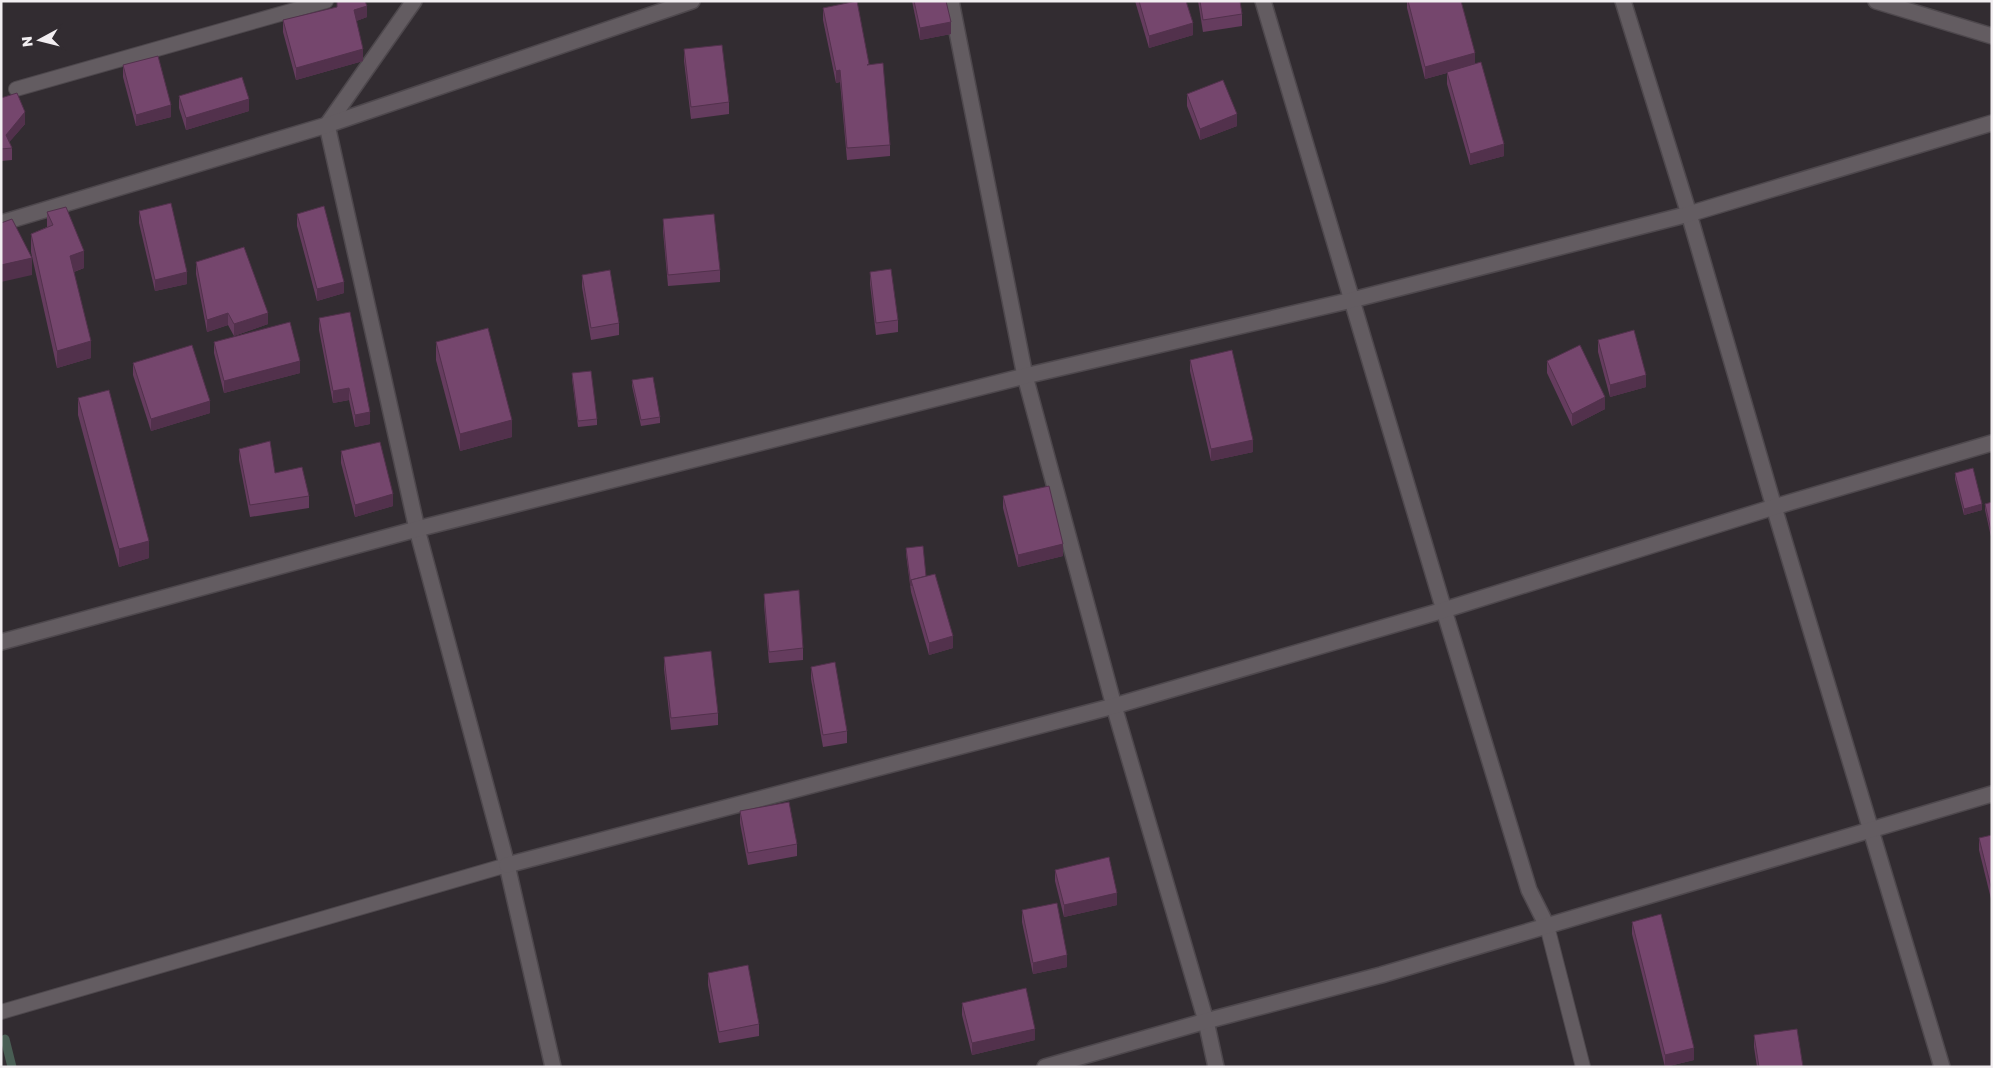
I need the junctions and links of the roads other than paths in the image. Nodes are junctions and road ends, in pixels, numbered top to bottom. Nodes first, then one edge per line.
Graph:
1 (326, 1) edge
2 (414, 1) edge
3 (692, 1) edge
4 (951, 1) edge
5 (1263, 1) edge
6 (1623, 1) edge
7 (1876, 1) edge
8 (1992, 36) edge
9 (16, 89) dead end
10 (1992, 123) edge
11 (327, 125) junction
12 (1689, 214) junction
13 (1, 223) edge
14 (1352, 300) junction
15 (1025, 376) junction
16 (1992, 443) edge
17 (1774, 507) junction
18 (417, 529) junction
19 (1444, 610) junction
20 (1, 642) edge
21 (1114, 706) junction
22 (1992, 794) edge
23 (1870, 829) junction
24 (507, 865) junction
25 (1547, 926) junction
26 (1, 1012) edge
27 (1206, 1021) junction
28 (553, 1067) edge
29 (1045, 1067) edge
30 (1216, 1067) edge
31 (1584, 1067) edge
32 (1942, 1067) edge

1 - 9 lane
2 - 11 street
3 - 11 street
4 - 15 street
5 - 14 street
6 - 12 street
7 - 8 street
10 - 12 street
11 - 13 street
11 - 18 street
12 - 14 street
12 - 17 street
14 - 15 street
14 - 19 street
15 - 18 street
15 - 21 street
16 - 17 street
17 - 19 street
17 - 23 street
18 - 20 street
18 - 24 street
19 - 21 street
19 - 25 street
21 - 24 street
21 - 27 street
22 - 23 street
23 - 25 street
23 - 32 street
24 - 26 lane
24 - 28 street
25 - 27 street
25 - 31 lane
27 - 29 street
27 - 30 street

